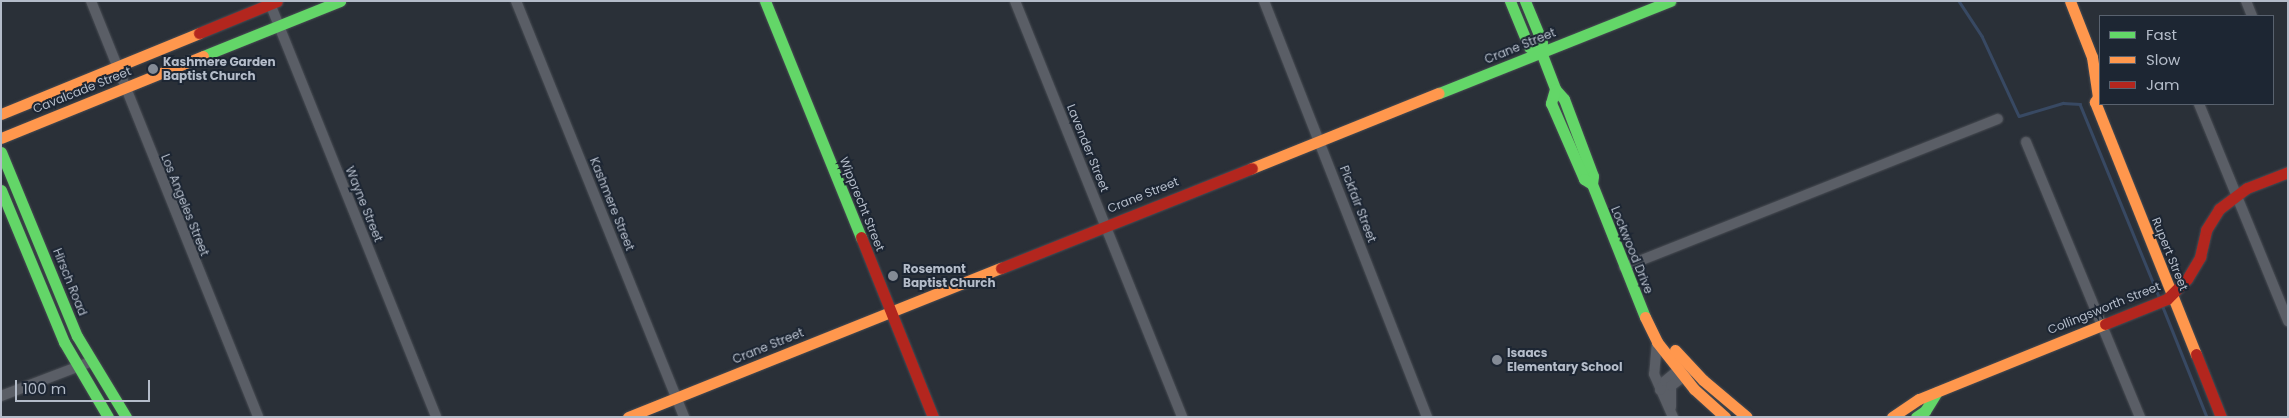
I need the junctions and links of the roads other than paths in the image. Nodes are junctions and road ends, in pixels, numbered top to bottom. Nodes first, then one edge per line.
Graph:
1 (91, 1) edge
2 (340, 1) edge
3 (516, 1) edge
4 (765, 1) edge
5 (1015, 1) edge
6 (1264, 1) edge
7 (1510, 1) edge
8 (1525, 1) edge
9 (1670, 1) edge
10 (2070, 1) edge
11 (2246, 1) edge
12 (272, 2) edge
13 (2252, 15) edge
14 (279, 26) junction
15 (1541, 52) junction
16 (116, 66) junction
17 (124, 87) junction
18 (2199, 105) edge
19 (1, 114) edge
20 (1998, 119) dead end
21 (1, 138) edge
22 (1320, 140) junction
23 (2026, 142) dead end
24 (1, 152) edge
25 (2288, 172) edge
26 (1, 190) edge
27 (2235, 195) junction
28 (1106, 224) junction
29 (1624, 267) junction
30 (2165, 299) junction
31 (891, 311) junction
32 (2288, 321) edge
33 (1650, 324) junction
34 (2102, 325) junction
35 (1657, 342) junction
36 (90, 362) junction
37 (77, 367) junction
38 (1685, 370) junction
39 (1660, 390) junction
40 (1937, 392) junction
41 (1, 396) edge
42 (676, 397) junction
43 (1673, 416) edge
44 (108, 417) edge
45 (126, 417) edge
46 (258, 417) edge
47 (436, 417) edge
48 (628, 417) edge
49 (684, 417) edge
50 (933, 417) edge
51 (1182, 417) edge
52 (1428, 417) edge
53 (1725, 417) edge
54 (1747, 417) edge
55 (1892, 417) edge
56 (1916, 417) edge
57 (2140, 417) edge
58 (2221, 417) edge

1 - 16 street, Los Angeles Street
2 - 14 street, Cavalcade Street
3 - 42 street, Kashmere Street
4 - 31 street, Wipprecht Street
5 - 28 street, Lavender Street
6 - 22 street, Pickfair Street
7 - 15 street, Lockwood Drive
8 - 15 street, Lockwood Drive
9 - 15 street, Crane Street
10 - 30 street, Rupert Street
11 - 13 street
12 - 14 street, Wayne Street
12 - 16 street, Cavalcade Street
14 - 17 street, Cavalcade Street
14 - 47 street, Wayne Street
15 - 22 street, Crane Street
15 - 29 street, Lockwood Drive
16 - 17 street, Los Angeles Street
16 - 19 street, Cavalcade Street
17 - 21 street, Cavalcade Street
17 - 46 street, Los Angeles Street
18 - 27 street
20 - 29 street
22 - 28 street, Crane Street
22 - 52 street, Pickfair Street
23 - 34 street
24 - 36 street, Hirsch Road
25 - 27 street, Collingsworth Street
26 - 37 street
27 - 30 street, Collingsworth Street
27 - 32 street
28 - 31 street, Crane Street
28 - 51 street, Lavender Street
29 - 33 street, Lockwood Drive
30 - 34 street, Collingsworth Street
30 - 58 street, Rupert Street
31 - 42 street, Crane Street
31 - 50 street, Wipprecht Street
33 - 35 street, Lockwood Drive
33 - 38 street, Lockwood Drive
34 - 40 street, Collingsworth Street
34 - 57 street
35 - 38 street, Lockwood Drive
35 - 39 street
36 - 37 street
36 - 45 street, Hirsch Road
37 - 41 street
37 - 44 street
38 - 39 street
38 - 43 street
38 - 53 street, Lockwood Drive
38 - 54 street, Lockwood Drive
39 - 43 street
40 - 55 street, Collingsworth Street
40 - 56 street
42 - 48 street, Crane Street
42 - 49 street, Kashmere Street

